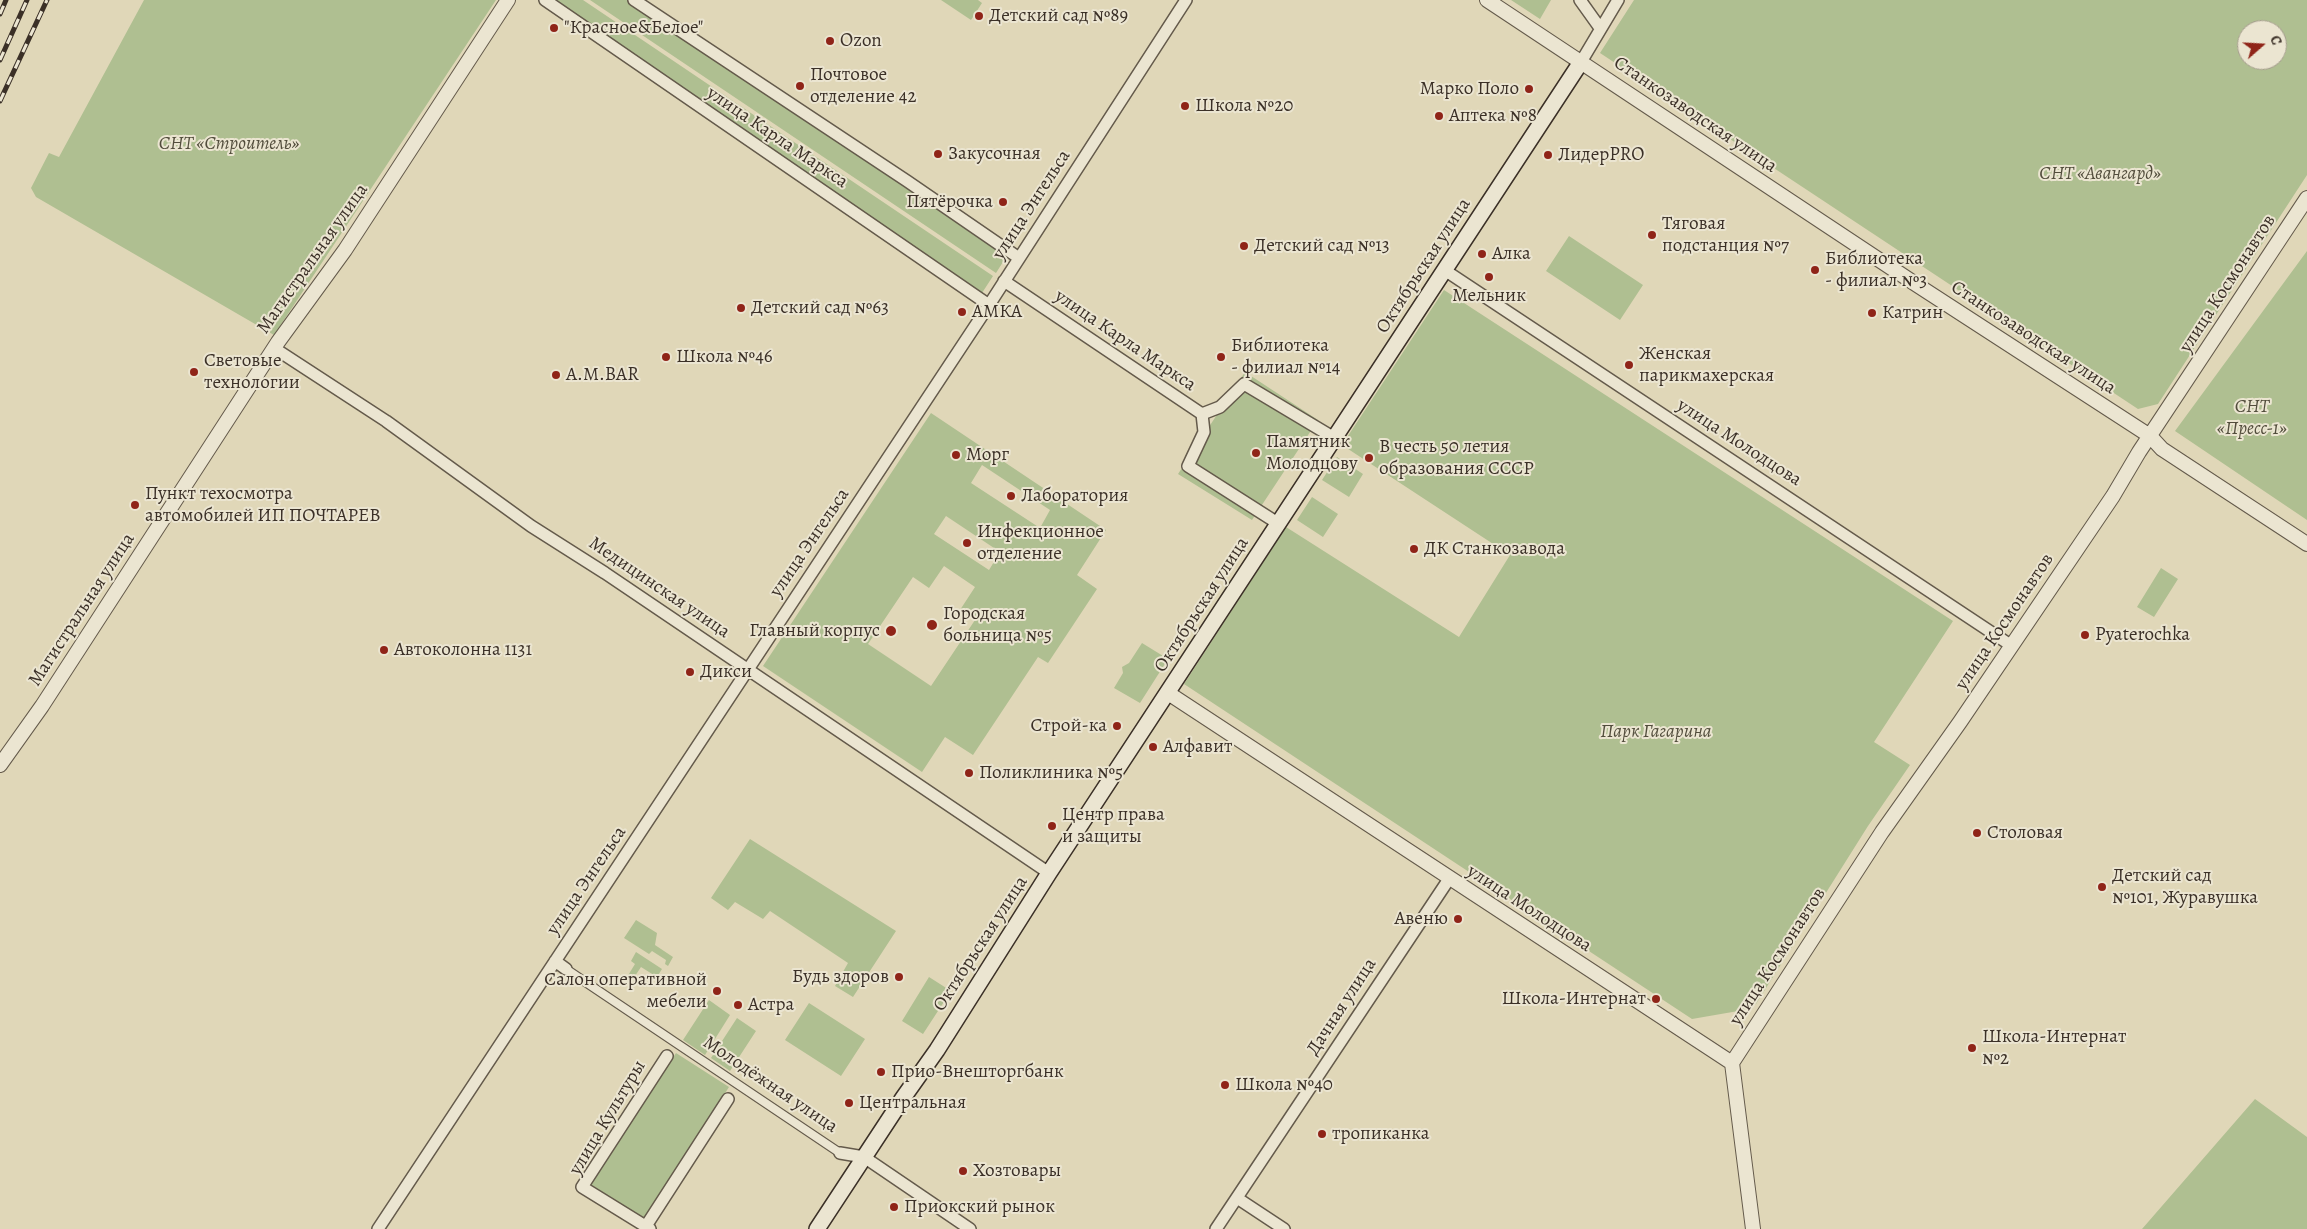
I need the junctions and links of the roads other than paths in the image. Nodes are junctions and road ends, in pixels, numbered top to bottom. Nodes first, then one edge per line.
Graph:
1 (508, 0) edge
2 (545, 0) edge
3 (634, 0) edge
4 (1186, 0) edge
5 (1486, 0) edge
6 (1580, 0) edge
7 (1618, 0) edge
8 (1600, 28) junction
9 (1581, 62) junction
10 (2307, 198) edge
11 (1019, 258) junction
12 (1446, 271) junction
13 (1004, 281) junction
14 (989, 304) junction
15 (274, 348) junction
16 (1202, 414) junction
17 (2150, 436) junction
18 (1336, 439) junction
19 (1279, 524) junction
20 (2307, 544) edge
21 (2012, 646) junction
22 (748, 669) junction
23 (1168, 693) junction
24 (0, 765) edge
25 (1049, 873) junction
26 (1449, 879) junction
27 (555, 961) junction
28 (566, 969) joint
29 (667, 1056) dead end
30 (1732, 1063) junction
31 (728, 1099) dead end
32 (840, 1153) joint
33 (864, 1157) junction
34 (1237, 1198) junction
35 (648, 1228) edge
36 (378, 1229) edge
37 (817, 1229) edge
38 (970, 1229) edge
39 (1216, 1229) edge
40 (1284, 1229) edge
41 (1752, 1229) edge

1 - 15 street, Магистральная улица
2 - 14 street, улица Карла Маркса
3 - 11 street, улица Карла Маркса
4 - 11 street, улица Энгельса
5 - 9 street, Станкозаводская улица
6 - 8 street
7 - 8 street, Октябрьская улица
8 - 9 street, Октябрьская улица
9 - 12 main road, Октябрьская улица
9 - 17 street, Станкозаводская улица
10 - 17 street, улица Космонавтов
11 - 13 street, улица Энгельса
12 - 18 main road, Октябрьская улица
12 - 21 street, улица Молодцова
13 - 14 street, улица Энгельса
13 - 16 street, улица Карла Маркса
14 - 22 street, улица Энгельса
15 - 22 street, Медицинская улица
15 - 24 street, Магистральная улица
16 - 18 street, улица Карла Маркса
16 - 19 street, улица Карла Маркса
17 - 20 street, Станкозаводская улица
17 - 21 street, улица Космонавтов
18 - 19 main road, Октябрьская улица
19 - 23 main road, Октябрьская улица
21 - 30 street, улица Космонавтов
22 - 25 street, Медицинская улица
22 - 27 street, улица Энгельса
23 - 25 main road, Октябрьская улица
23 - 26 street, улица Молодцова
25 - 33 main road, Октябрьская улица
26 - 30 street, улица Молодцова
26 - 34 street, Дачная улица
27 - 28 street, Молодёжная улица
27 - 36 street, улица Энгельса
28 - 32 street, Молодёжная улица
29 - 35 street, улица Культуры
30 - 41 street
31 - 35 street, улица Культуры
32 - 33 street, Молодёжная улица
33 - 37 main road, Октябрьская улица
33 - 38 street, Молодёжная улица
34 - 39 street, Дачная улица
34 - 40 street

